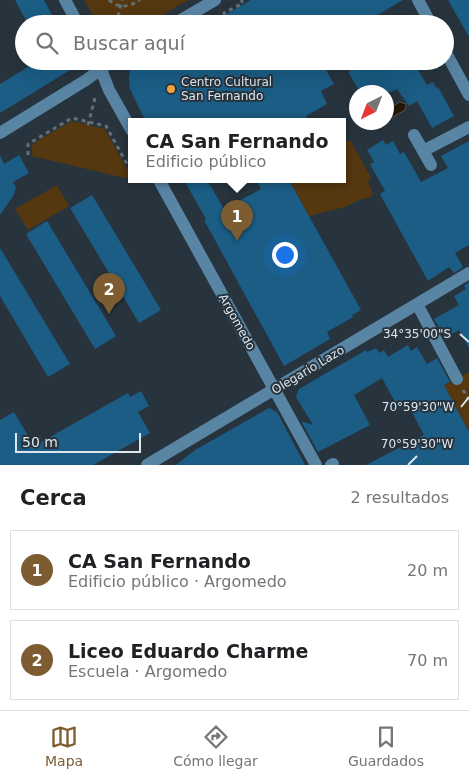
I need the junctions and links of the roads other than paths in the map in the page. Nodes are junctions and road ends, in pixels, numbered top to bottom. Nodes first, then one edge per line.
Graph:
1 (65, 0) edge
2 (215, 0) edge
3 (418, 0) edge
4 (73, 15) edge
5 (189, 15) edge
6 (426, 15) edge
7 (454, 68) edge
8 (92, 70) edge
9 (101, 70) edge
10 (469, 95) edge
11 (128, 124) edge
12 (469, 127) edge
13 (0, 133) edge
14 (414, 134) dead end
15 (423, 151) junction
16 (431, 165) dead end
17 (161, 183) edge
18 (469, 273) edge
19 (418, 304) junction
20 (457, 378) dead end
21 (274, 390) junction
22 (147, 465) edge
23 (316, 465) edge

1 - 4 street
2 - 5 street
3 - 6 street
7 - 10 street
8 - 13 street
9 - 11 street
12 - 15 street
14 - 15 street
15 - 16 street
17 - 21 street, Argomedo
18 - 19 street, Olegario Lazo
19 - 20 street
19 - 21 street, Olegario Lazo
21 - 22 street, Olegario Lazo
21 - 23 street, Argomedo

